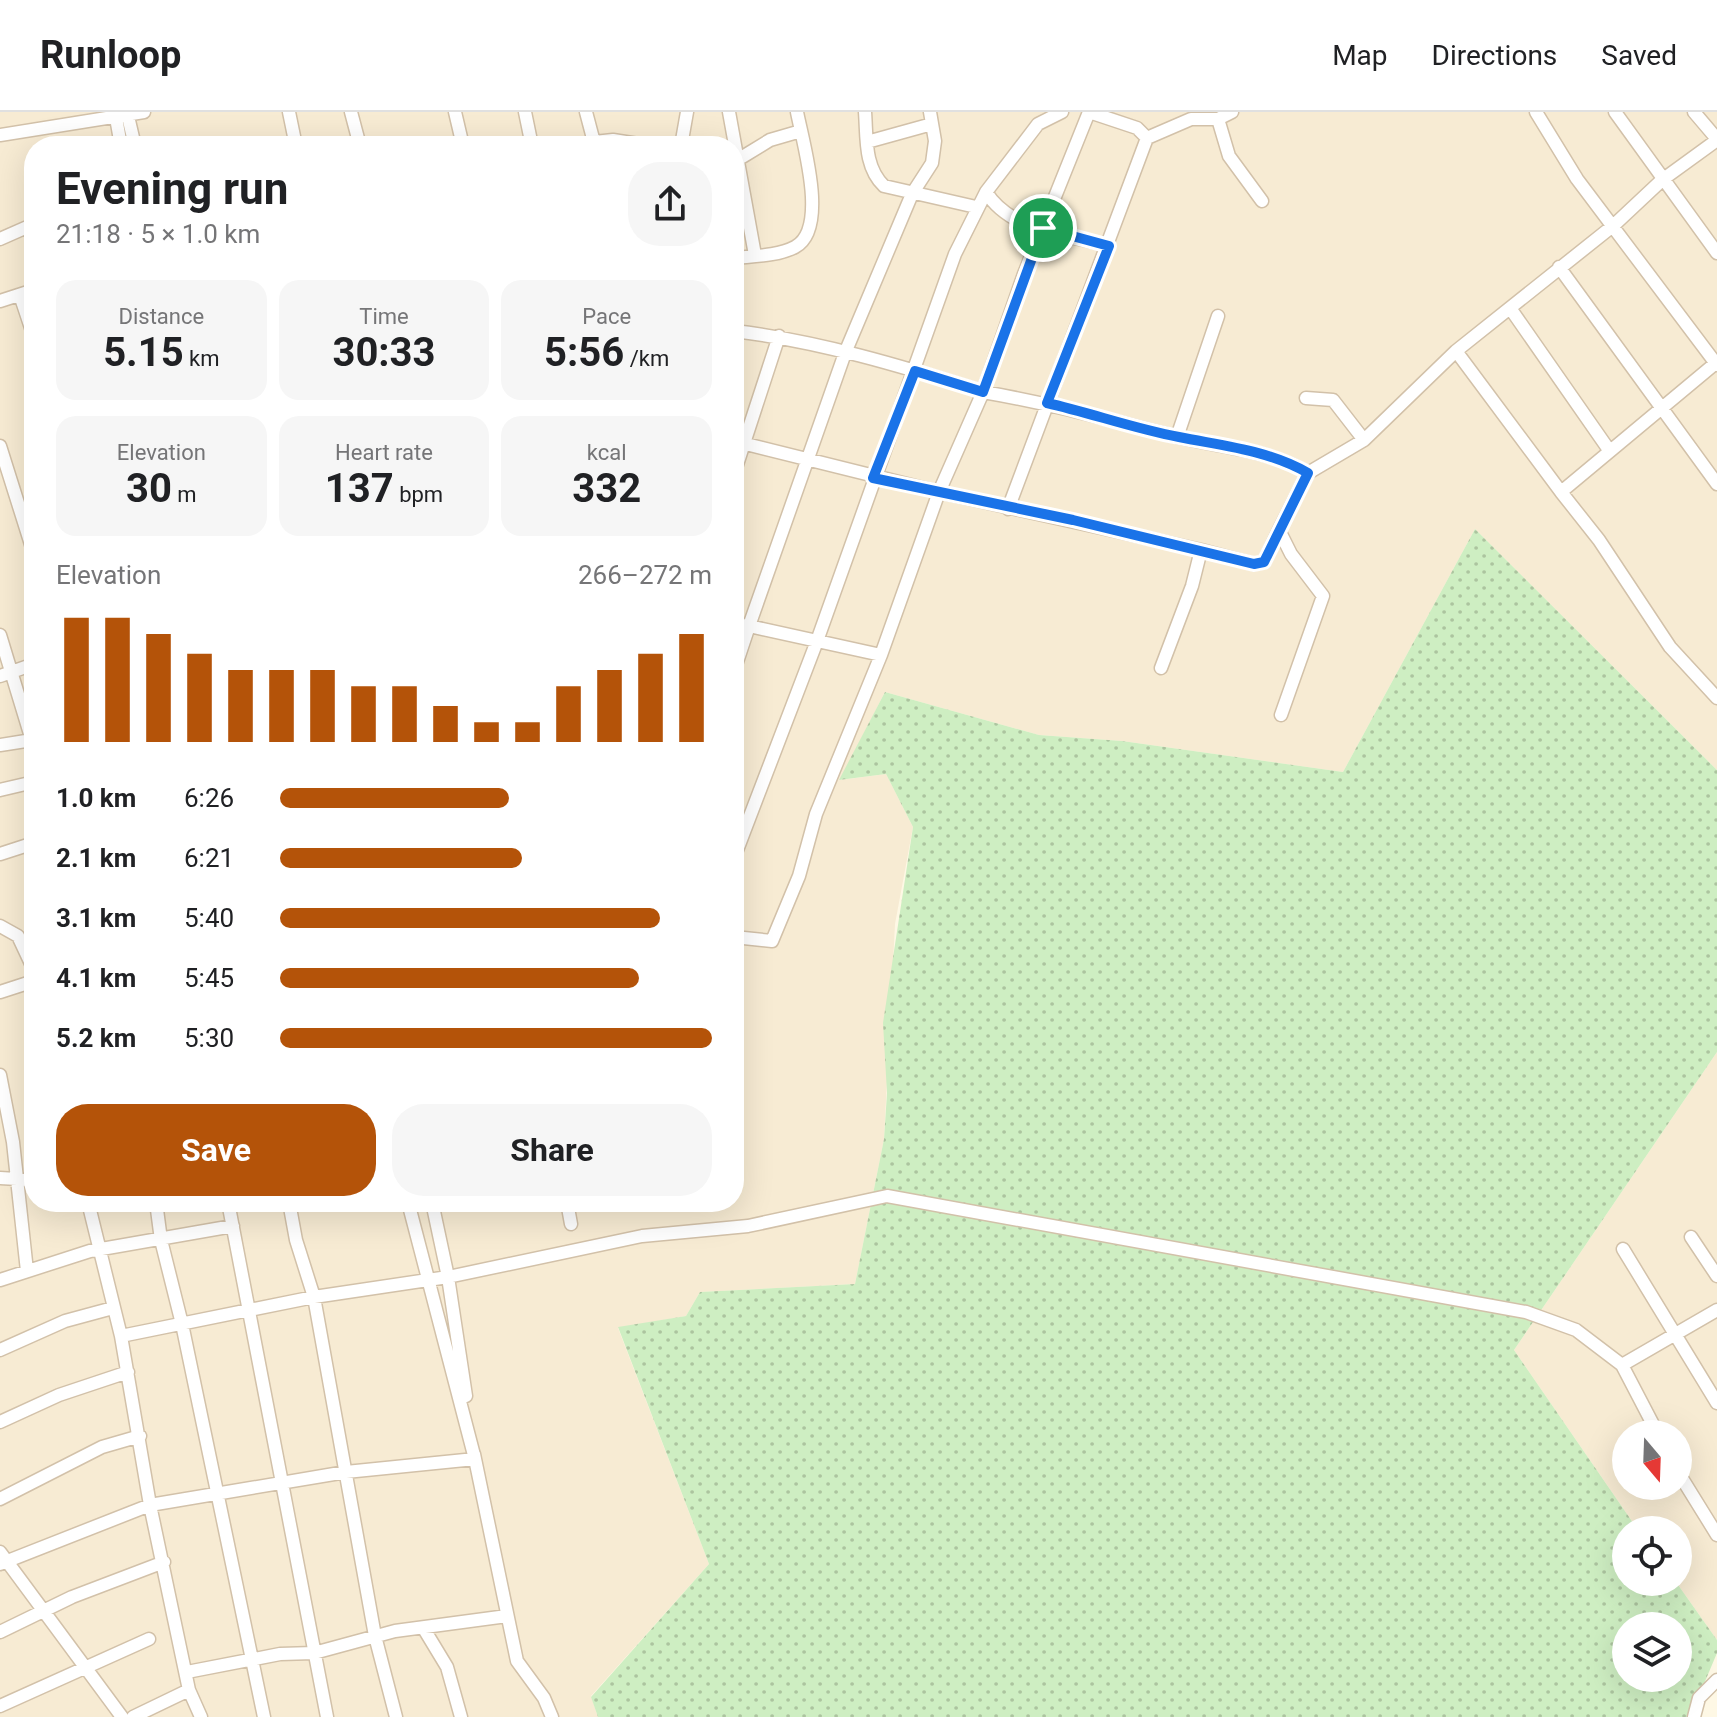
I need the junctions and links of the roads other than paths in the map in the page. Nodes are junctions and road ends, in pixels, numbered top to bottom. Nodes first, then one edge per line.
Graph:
1 (144, 112) edge
2 (289, 112) edge
3 (351, 112) edge
4 (455, 112) edge
5 (525, 112) edge
6 (586, 112) edge
7 (687, 112) edge
8 (729, 112) edge
9 (797, 112) edge
10 (865, 112) edge
11 (1062, 112) edge
12 (1089, 112) edge
13 (1232, 112) edge
14 (1536, 112) edge
15 (1615, 112) edge
16 (1694, 112) edge
17 (119, 114) edge
18 (931, 118) edge
19 (1036, 118) edge
20 (1218, 119) junction
21 (801, 131) junction
22 (0, 135) edge
23 (120, 136) edge
24 (130, 136) edge
25 (294, 136) edge
26 (357, 136) edge
27 (461, 136) edge
28 (530, 136) edge
29 (593, 136) edge
30 (683, 136) edge
31 (734, 136) edge
32 (1147, 138) junction
33 (1717, 140) edge
34 (867, 142) junction
35 (744, 156) edge
36 (1662, 180) junction
37 (744, 192) edge
38 (986, 192) junction
39 (912, 194) junction
40 (1262, 201) dead end
41 (976, 207) junction
42 (748, 219) junction
43 (744, 221) edge
44 (1614, 225) junction
45 (1043, 228) junction
46 (24, 229) edge
47 (0, 239) edge
48 (1109, 246) junction
49 (1717, 253) edge
50 (755, 255) junction
51 (744, 257) edge
52 (1559, 267) junction
53 (24, 294) edge
54 (20, 295) junction
55 (0, 301) edge
56 (24, 307) edge
57 (1510, 308) junction
58 (1218, 316) dead end
59 (744, 332) edge
60 (779, 336) junction
61 (1456, 351) junction
62 (845, 353) junction
63 (1717, 363) edge
64 (915, 371) junction
65 (983, 392) junction
66 (1306, 398) dead end
67 (1047, 403) junction
68 (1660, 408) junction
69 (744, 429) edge
70 (1177, 437) junction
71 (1364, 440) junction
72 (744, 443) edge
73 (0, 446) edge
74 (1609, 450) junction
75 (807, 460) junction
76 (1308, 473) junction
77 (873, 478) junction
78 (1717, 484) edge
79 (939, 492) junction
80 (1561, 492) junction
81 (1008, 509) junction
82 (24, 522) edge
83 (1279, 530) junction
84 (1201, 550) junction
85 (744, 625) edge
86 (749, 626) junction
87 (0, 635) edge
88 (744, 641) edge
89 (817, 641) junction
90 (881, 655) junction
91 (24, 667) edge
92 (1161, 668) dead end
93 (5, 674) edge
94 (1717, 698) edge
95 (1281, 715) dead end
96 (24, 721) edge
97 (24, 744) edge
98 (0, 745) edge
99 (24, 784) edge
100 (0, 790) edge
101 (744, 832) edge
102 (24, 846) edge
103 (0, 854) edge
104 (0, 926) edge
105 (744, 938) edge
106 (24, 949) edge
107 (24, 984) edge
108 (0, 992) edge
109 (0, 1075) edge
110 (0, 1178) edge
111 (16, 1179) junction
112 (24, 1179) edge
113 (90, 1212) edge
114 (157, 1212) edge
115 (230, 1212) edge
116 (291, 1212) edge
117 (411, 1212) edge
118 (434, 1212) edge
119 (569, 1212) edge
120 (571, 1224) dead end
121 (233, 1226) junction
122 (1691, 1237) dead end
123 (161, 1240) junction
124 (1623, 1249) dead end
125 (100, 1250) junction
126 (27, 1271) junction
127 (1717, 1276) edge
128 (448, 1277) junction
129 (0, 1280) edge
130 (314, 1297) junction
131 (113, 1308) junction
132 (249, 1310) junction
133 (1717, 1310) edge
134 (182, 1324) junction
135 (121, 1336) junction
136 (1674, 1337) junction
137 (0, 1350) edge
138 (1622, 1365) junction
139 (128, 1372) junction
140 (1717, 1403) edge
141 (1651, 1420) edge
142 (0, 1422) edge
143 (140, 1436) junction
144 (475, 1459) junction
145 (346, 1472) junction
146 (282, 1485) junction
147 (217, 1495) junction
148 (1692, 1495) edge
149 (0, 1499) edge
150 (150, 1505) junction
151 (1717, 1535) edge
152 (2, 1559) edge
153 (164, 1562) junction
154 (43, 1612) junction
155 (507, 1616) junction
156 (424, 1629) junction
157 (0, 1632) edge
158 (375, 1636) junction
159 (149, 1639) dead end
160 (314, 1653) junction
161 (250, 1660) junction
162 (85, 1665) junction
163 (187, 1672) junction
164 (1717, 1680) edge
165 (189, 1690) junction
166 (0, 1706) edge
167 (122, 1717) edge
168 (133, 1717) edge
169 (201, 1717) edge
170 (264, 1717) edge
171 (327, 1717) edge
172 (396, 1717) edge
173 (461, 1717) edge
174 (552, 1717) edge
175 (1694, 1717) edge

1 - 17 street
2 - 25 street
3 - 26 street
4 - 27 street
5 - 28 street
6 - 29 street
7 - 30 street
8 - 31 street
9 - 21 street
10 - 34 street
11 - 19 street
12 - 32 street
12 - 45 street
13 - 20 street
14 - 44 street
15 - 36 street
16 - 33 street
17 - 22 street
17 - 23 street
17 - 24 street
18 - 34 street
18 - 39 street
19 - 38 street
20 - 32 street
20 - 40 street
21 - 35 street
21 - 50 street
32 - 48 street
33 - 36 street
34 - 39 street
36 - 44 street
36 - 49 street
37 - 42 street
38 - 41 street
38 - 45 street
39 - 41 street
39 - 62 street
41 - 64 street
42 - 43 street
42 - 50 street
44 - 52 street
44 - 63 street
45 - 48 street
45 - 65 street
46 - 47 street
48 - 67 street
50 - 51 street
52 - 57 street
52 - 68 street
53 - 54 street
54 - 55 street
54 - 56 street
57 - 61 street
57 - 74 street
58 - 70 street
59 - 60 street
60 - 62 street
60 - 69 street
61 - 71 street
61 - 80 street
62 - 64 street
62 - 75 street
63 - 68 street
64 - 65 street
64 - 77 street
65 - 67 street
65 - 79 street
66 - 71 street
67 - 70 street
67 - 81 street
68 - 74 street
68 - 78 street
70 - 76 street
71 - 76 street
72 - 75 street
73 - 82 street
74 - 80 street
75 - 77 street
75 - 86 street
76 - 83 street
77 - 79 street
77 - 89 street
79 - 81 street
79 - 90 street
80 - 94 street
81 - 84 street
83 - 84 street
83 - 95 street
84 - 92 street
85 - 86 street
86 - 88 street
86 - 89 street
87 - 93 street
89 - 90 street
89 - 101 street
90 - 105 street
91 - 93 street
93 - 96 street
97 - 98 street
99 - 100 street
102 - 103 street
104 - 106 street
107 - 108 street
109 - 111 street
110 - 111 street
111 - 112 street
111 - 126 street
113 - 125 street
114 - 123 street
115 - 121 street
116 - 130 street
117 - 144 street
118 - 128 street
119 - 120 street
121 - 123 street
121 - 132 street
122 - 127 street
123 - 125 street
123 - 134 street
124 - 136 street
125 - 126 street
125 - 131 street
126 - 129 street
128 - 130 street
128 - 138 street
128 - 144 street
130 - 132 street
130 - 145 street
131 - 135 street
131 - 137 street
132 - 134 street
132 - 146 street
133 - 136 street
134 - 135 street
134 - 147 street
135 - 139 street
136 - 138 street
136 - 140 street
138 - 141 street
139 - 142 street
139 - 143 street
143 - 149 street
143 - 150 street
144 - 145 street
144 - 155 street
145 - 146 street
145 - 158 street
146 - 147 street
146 - 160 street
147 - 150 street
147 - 161 street
148 - 151 street
150 - 152 street
150 - 153 street
152 - 154 street
153 - 154 street
153 - 163 street
154 - 157 street
154 - 162 street
155 - 156 street
155 - 174 street
156 - 158 street
156 - 173 street
158 - 160 street
158 - 172 street
159 - 162 street
160 - 161 street
160 - 171 street
161 - 163 street
161 - 170 street
162 - 166 street
162 - 167 street
163 - 165 street
164 - 175 street
165 - 168 street
165 - 169 street

